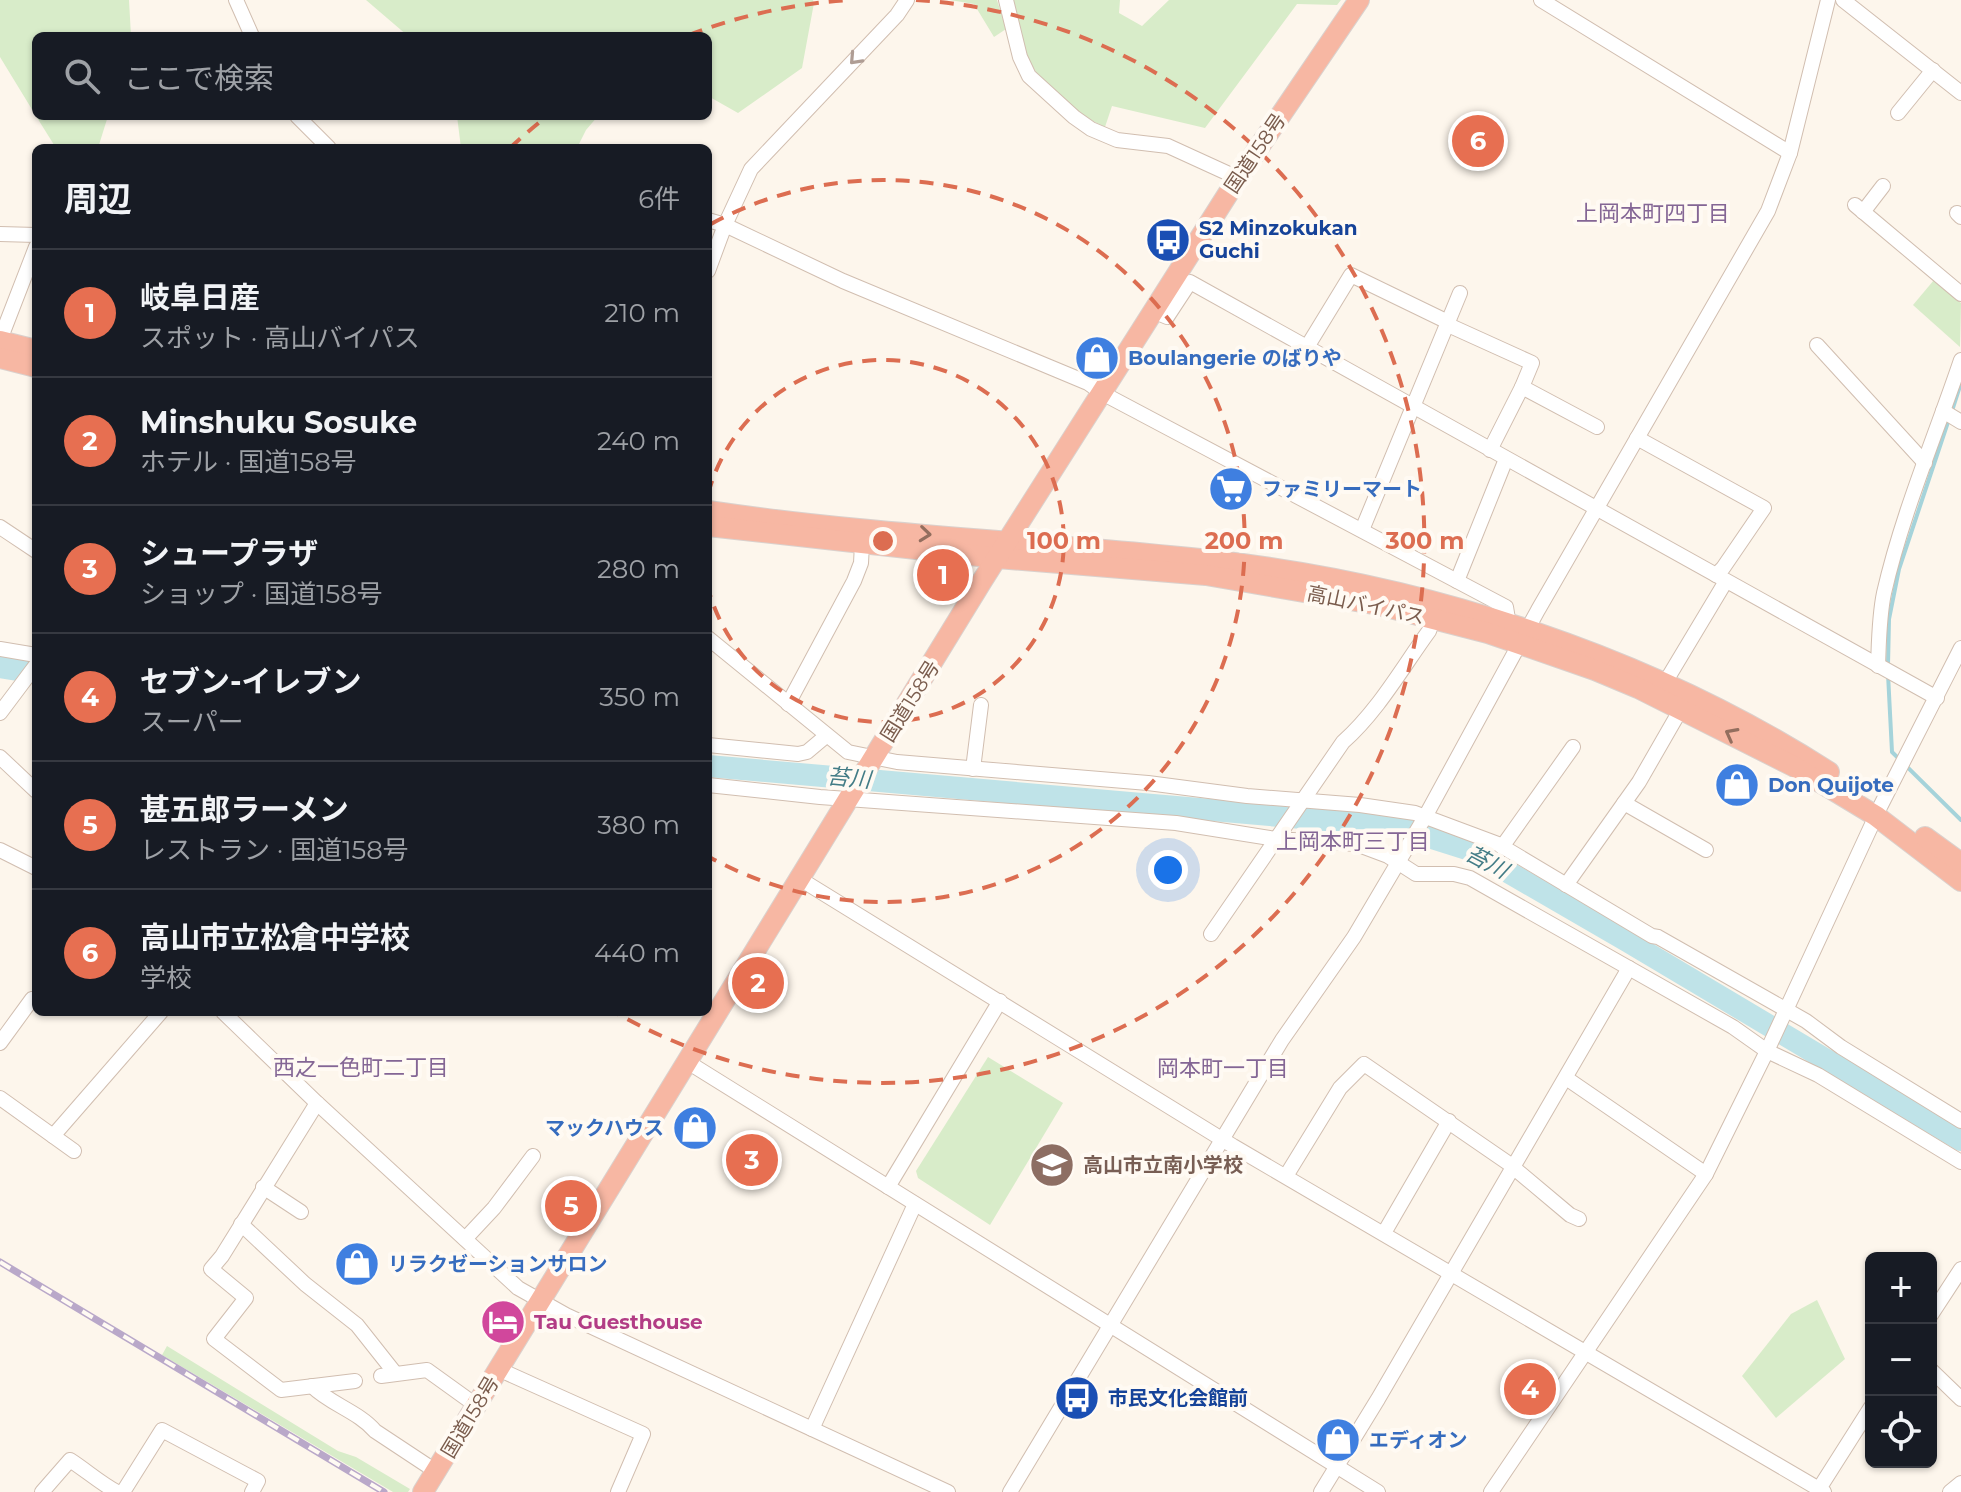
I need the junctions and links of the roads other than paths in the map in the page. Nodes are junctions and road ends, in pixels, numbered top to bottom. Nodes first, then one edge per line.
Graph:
1 (236, 0) edge
2 (907, 0) edge
3 (1006, 0) edge
4 (1359, 0) edge
5 (1541, 0) edge
6 (1828, 0) edge
7 (1843, 0) edge
8 (250, 32) edge
9 (1933, 70) junction
10 (1961, 93) edge
11 (1898, 113) dead end
12 (301, 120) edge
13 (325, 144) edge
14 (1790, 153) junction
15 (1238, 178) junction
16 (1883, 186) dead end
17 (712, 221) edge
18 (725, 225) junction
19 (0, 234) edge
20 (32, 235) edge
21 (32, 257) edge
22 (712, 260) edge
23 (1460, 293) dead end
24 (1961, 294) edge
25 (1153, 311) junction
26 (1447, 323) junction
27 (0, 340) edge
28 (1817, 345) dead end
29 (1307, 347) junction
30 (32, 349) edge
31 (0, 358) edge
32 (1961, 360) edge
33 (32, 366) edge
34 (1522, 387) junction
35 (1102, 393) junction
36 (1413, 407) junction
37 (1951, 416) edge
38 (1597, 427) dead end
39 (1637, 438) junction
40 (1490, 450) junction
41 (1506, 459) junction
42 (1925, 463) junction
43 (1596, 509) junction
44 (712, 512) edge
45 (712, 526) edge
46 (0, 527) edge
47 (1362, 530) junction
48 (862, 544) junction
49 (32, 548) edge
50 (1001, 550) junction
51 (1721, 578) junction
52 (1457, 581) junction
53 (1433, 620) junction
54 (1519, 633) junction
55 (712, 641) edge
56 (1961, 648) edge
57 (0, 649) edge
58 (32, 654) edge
59 (1957, 666) edge
60 (1880, 667) junction
61 (1669, 676) dead end
62 (27, 685) edge
63 (1937, 698) junction
64 (788, 704) junction
65 (981, 705) dead end
66 (1681, 709) junction
67 (0, 713) edge
68 (826, 736) junction
69 (712, 745) edge
70 (1573, 747) dead end
71 (0, 757) edge
72 (872, 760) junction
73 (973, 769) junction
74 (712, 785) edge
75 (32, 787) edge
76 (851, 796) junction
77 (1304, 800) junction
78 (1624, 803) junction
79 (1878, 811) junction
80 (1423, 819) junction
81 (1279, 836) junction
82 (1502, 847) junction
83 (0, 850) edge
84 (1706, 850) dead end
85 (1399, 858) junction
86 (1961, 863) edge
87 (32, 866) edge
88 (800, 879) junction
89 (1961, 881) edge
90 (1566, 885) junction
91 (1211, 934) dead end
92 (1629, 968) junction
93 (32, 999) dead end
94 (1000, 1001) junction
95 (1784, 1014) junction
96 (158, 1016) edge
97 (227, 1016) edge
98 (0, 1043) edge
99 (1768, 1048) junction
100 (686, 1061) junction
101 (1566, 1078) junction
102 (0, 1098) edge
103 (317, 1103) junction
104 (1449, 1121) junction
105 (1961, 1121) edge
106 (53, 1136) junction
107 (1223, 1140) junction
108 (74, 1151) dead end
109 (533, 1156) dead end
110 (1961, 1162) edge
111 (1513, 1168) junction
112 (1706, 1174) junction
113 (1286, 1176) junction
114 (263, 1187) junction
115 (888, 1187) junction
116 (915, 1204) junction
117 (301, 1212) dead end
118 (1579, 1219) dead end
119 (241, 1224) junction
120 (1384, 1233) junction
121 (465, 1239) junction
122 (1961, 1269) edge
123 (1452, 1273) junction
124 (540, 1301) junction
125 (1937, 1306) edge
126 (1109, 1325) junction
127 (1587, 1352) junction
128 (498, 1369) junction
129 (1937, 1376) edge
130 (355, 1381) dead end
131 (312, 1386) junction
132 (1961, 1399) edge
133 (477, 1406) junction
134 (1865, 1417) edge
135 (812, 1429) junction
136 (1338, 1466) junction
137 (437, 1472) junction
138 (1961, 1483) edge
139 (1820, 1491) edge
140 (42, 1492) edge
141 (117, 1492) edge
142 (123, 1492) edge
143 (252, 1492) edge
144 (423, 1492) edge
145 (618, 1492) edge
146 (948, 1492) edge
147 (1010, 1492) edge
148 (1321, 1492) edge
149 (1378, 1492) edge
150 (1491, 1492) edge
151 (1950, 1492) edge

1 - 8 street
2 -> 18 street
3 - 15 street
4 - 15 highway, 国道158号
5 - 14 street
6 - 14 street
7 - 9 street
9 - 10 street
9 - 11 street
12 - 13 street
14 - 39 street
15 - 25 highway, 国道158号
16 - 24 street
17 - 18 street
18 - 22 street
18 - 35 street
19 - 20 street
21 - 27 street
23 - 26 street
25 - 29 street
25 - 35 highway, 国道158号
26 - 29 street
26 - 34 street
26 - 36 street
27 - 30 highway
28 - 42 street
29 - 36 street
31 - 33 highway
32 - 37 street
34 - 38 street
34 - 40 street
35 - 47 street
35 - 50 highway, 国道158号
36 - 40 street
36 - 47 street
37 - 42 street
39 - 43 street
39 - 51 street
40 - 41 street
41 - 43 street
41 - 52 street
42 - 60 street
43 - 51 street
43 - 54 street
44 -> 50 highway, 高山バイパス
45 - 48 highway, 高山バイパス
46 - 49 street
47 - 52 street
48 - 50 highway, 高山バイパス
48 - 64 street
50 - 53 highway, 高山バイパス
50 - 54 highway, 高山バイパス
50 - 72 highway, 国道158号
51 - 60 street
51 - 61 street
52 - 54 street
53 - 54 highway, 高山バイパス
53 - 77 street
54 - 66 highway, 高山バイパス
54 - 79 highway, 高山バイパス
54 - 80 street
55 - 64 street
56 - 59 street
57 - 58 street
59 - 63 street
60 - 63 street
62 - 67 street
63 - 79 street
64 - 68 street
65 - 73 street
66 - 78 street
79 -> 66 highway, 高山バイパス
68 - 69 street
68 - 72 street
70 - 82 street
71 - 75 street
72 - 73 street
72 - 76 highway, 国道158号
73 - 77 street
74 - 76 street
76 - 81 street
76 - 88 highway, 国道158号
77 - 80 street
77 - 81 street
78 - 84 street
78 - 90 street
79 - 86 highway, 高山バイパス
79 - 89 highway, 高山バイパス
79 - 95 street
80 - 82 street
80 - 85 street
81 - 85 street
81 - 91 street
82 - 90 street
83 - 87 street
85 - 92 street
85 - 107 street
88 - 94 street
88 - 100 highway, 国道158号
90 - 95 street
92 - 99 street
92 - 101 street
93 - 98 street
94 - 107 street
94 - 115 street
95 - 99 street
95 - 105 street
96 - 106 street
97 - 103 street
99 - 110 street
99 - 112 street
100 - 115 street
100 - 124 highway, 国道158号
101 - 111 street
101 - 112 street
102 - 106 street
103 - 114 street
103 - 121 street
104 - 111 street
104 - 113 street
104 - 120 street
106 - 108 street
107 - 113 street
107 - 126 street
109 - 121 street
111 - 118 street
111 - 123 street
112 - 127 street
113 - 120 street
114 - 117 street
114 - 119 street
115 - 116 street
116 - 126 street
116 - 135 street
119 - 131 street
119 - 133 street
120 - 123 street
121 - 124 street
122 - 125 street
123 - 127 street
123 - 136 street
124 - 128 highway, 国道158号
124 - 135 street
126 - 136 street
126 - 147 street
127 - 139 street
127 - 150 street
128 - 133 highway, 国道158号
128 - 145 street
129 - 132 street
130 - 131 street
131 - 137 street
133 - 137 highway, 国道158号
134 - 139 street
135 - 146 street
136 - 148 street
136 - 149 street
137 - 144 highway, 国道158号
138 - 151 street
140 - 141 street
142 - 143 street

